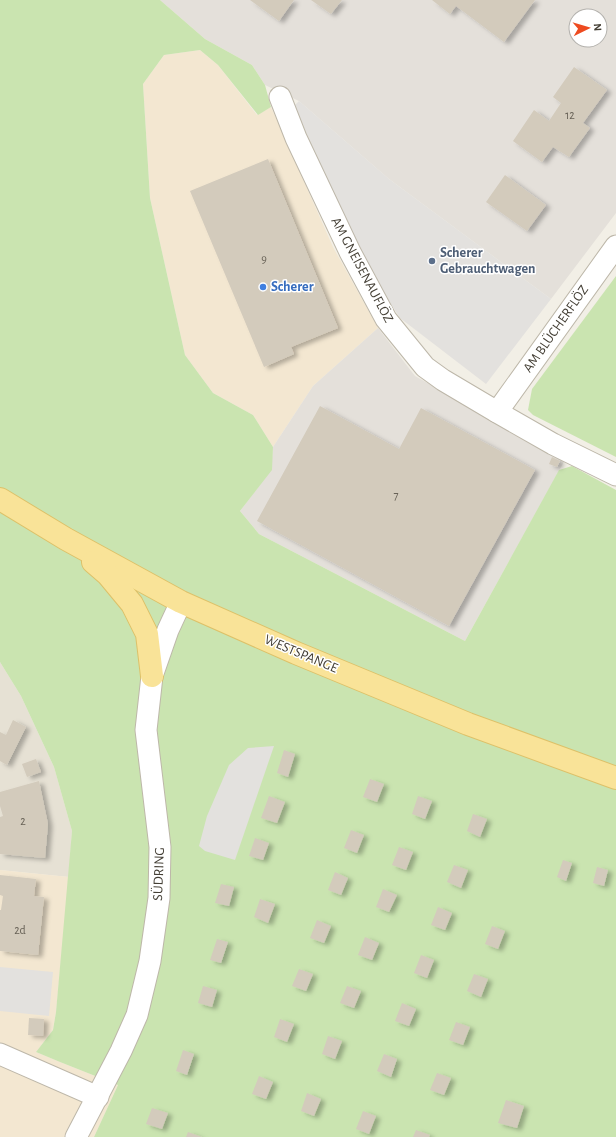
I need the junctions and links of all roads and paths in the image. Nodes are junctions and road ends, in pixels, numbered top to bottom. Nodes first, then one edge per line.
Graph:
1 (280, 97) dead end
2 (616, 246) edge
3 (497, 412) junction
4 (616, 475) edge
5 (0, 499) edge
6 (66, 539) junction
7 (181, 602) junction
8 (152, 676) junction
9 (616, 778) edge
10 (0, 1054) edge
11 (98, 1097) junction
12 (76, 1137) edge

1 - 3 street, AM GNEISENAUFLÖZ
2 - 3 street, AM BLÜCHERFLÖZ
3 - 4 street, AM GNEISENAUFLÖZ
5 - 6 main road, WESTSPANGE
6 - 7 main road, WESTSPANGE
6 - 8 main road
7 - 8 street, SÜDRING
7 - 9 main road, WESTSPANGE
8 - 11 street, SÜDRING
10 - 11 street
11 - 12 street, SÜDRING

